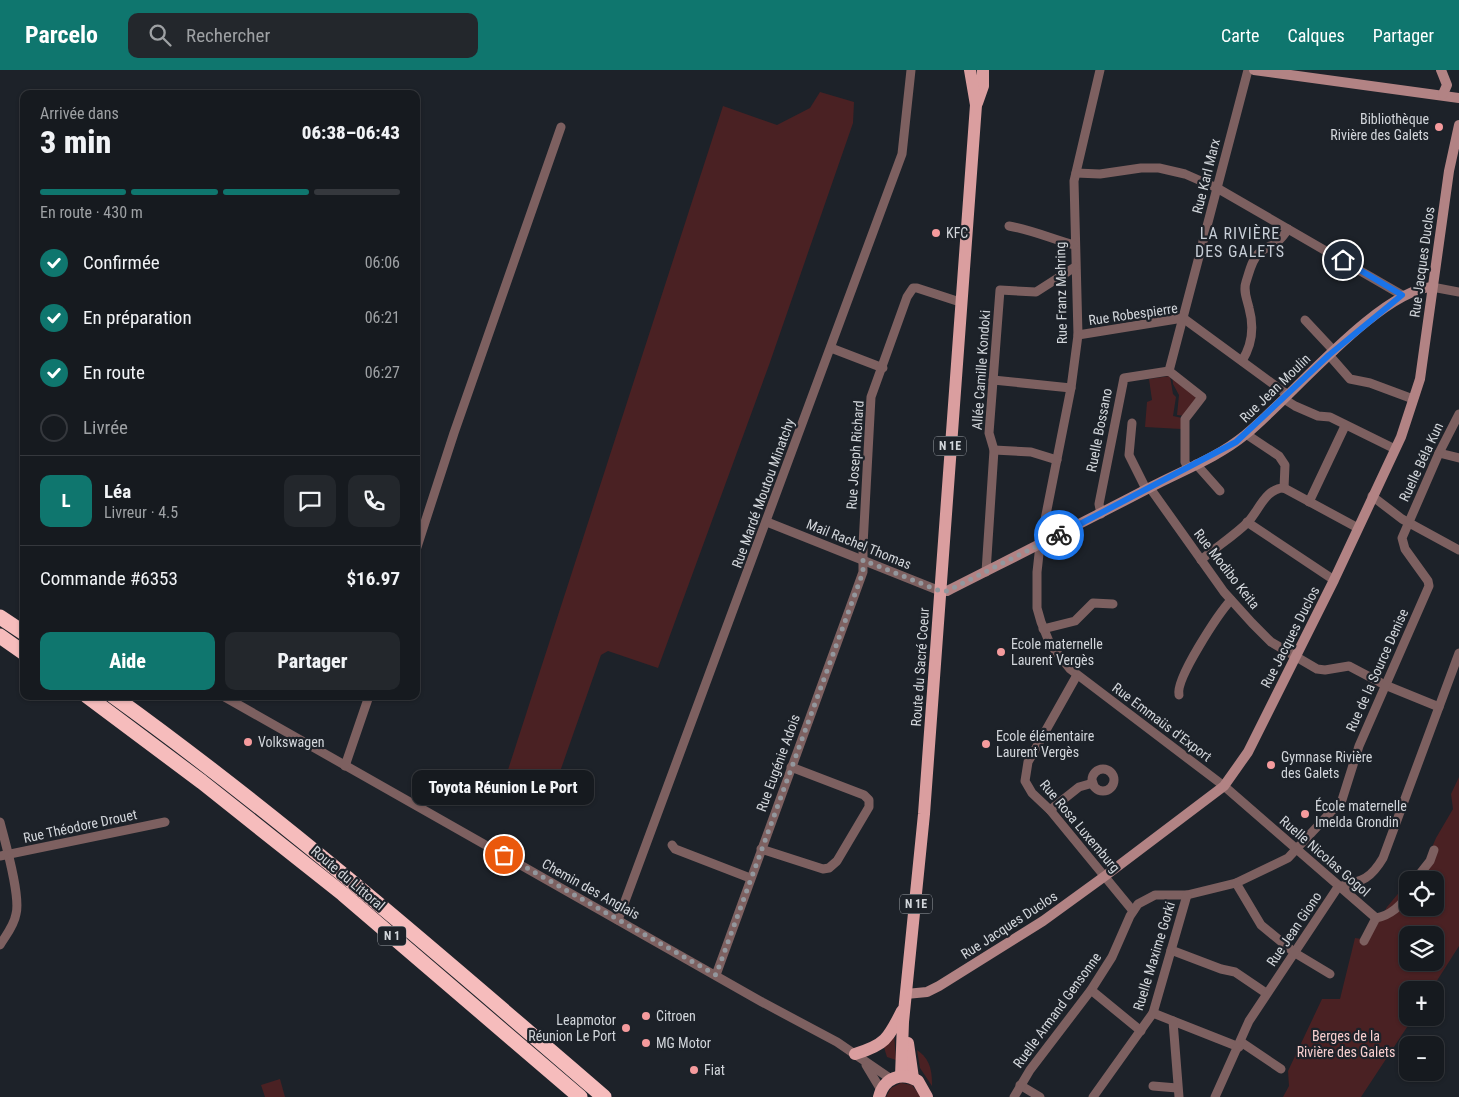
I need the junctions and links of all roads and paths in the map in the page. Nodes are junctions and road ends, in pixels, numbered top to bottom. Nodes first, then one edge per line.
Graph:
1 (911, 70) edge
2 (970, 70) edge
3 (983, 70) edge
4 (1100, 70) edge
5 (1248, 70) edge
6 (1254, 70) edge
7 (1441, 70) edge
8 (1443, 94) junction
9 (1459, 98) edge
10 (976, 105) junction
11 (1459, 125) edge
12 (560, 127) dead end
13 (1076, 173) junction
14 (1217, 188) junction
15 (1009, 226) dead end
16 (1288, 229) junction
17 (1074, 245) junction
18 (1075, 267) junction
19 (1432, 287) junction
20 (1459, 292) edge
21 (1402, 295) junction
22 (960, 302) junction
23 (1183, 318) junction
24 (1305, 320) dead end
25 (1078, 335) junction
26 (830, 348) junction
27 (1331, 353) junction
28 (1242, 361) junction
29 (883, 368) junction
30 (1169, 371) junction
31 (993, 380) junction
32 (1071, 388) junction
33 (1286, 397) junction
34 (1413, 399) junction
35 (1459, 414) edge
36 (1132, 424) dead end
37 (1345, 426) junction
38 (1246, 434) junction
39 (1395, 449) junction
40 (994, 450) junction
41 (1439, 453) junction
42 (1459, 458) edge
43 (1057, 460) junction
44 (1192, 466) junction
45 (1148, 488) junction
46 (1284, 488) junction
47 (1220, 491) dead end
48 (1372, 496) junction
49 (1310, 502) junction
50 (1101, 514) junction
51 (767, 522) junction
52 (1248, 522) junction
53 (1408, 522) junction
54 (1358, 528) junction
55 (420, 538) edge
56 (1040, 545) junction
57 (1459, 550) edge
58 (863, 560) junction
59 (1201, 560) junction
60 (986, 572) junction
61 (1334, 580) junction
62 (940, 591) junction
63 (1231, 600) junction
64 (1113, 604) dead end
65 (0, 617) edge
66 (20, 630) edge
67 (1043, 630) junction
68 (0, 636) edge
69 (20, 650) edge
70 (1459, 653) edge
71 (1294, 658) junction
72 (1077, 675) junction
73 (1385, 685) junction
74 (1179, 695) dead end
75 (92, 700) edge
76 (118, 700) edge
77 (230, 700) edge
78 (368, 700) edge
79 (1439, 707) junction
80 (345, 766) junction
81 (791, 767) junction
82 (1093, 783) dead end
83 (1224, 786) junction
84 (1050, 810) junction
85 (0, 822) edge
86 (165, 822) dead end
87 (672, 845) dead end
88 (761, 849) junction
89 (1298, 850) junction
90 (1434, 850) dead end
91 (4, 855) edge
92 (1422, 871) edge
93 (1105, 876) junction
94 (750, 878) junction
95 (1236, 883) junction
96 (1338, 887) junction
97 (1187, 895) junction
98 (1399, 905) edge
99 (1133, 911) junction
100 (1376, 918) junction
101 (618, 920) junction
102 (1364, 941) dead end
103 (0, 945) edge
104 (1171, 950) junction
105 (1295, 953) junction
106 (1330, 974) dead end
107 (716, 975) junction
108 (1091, 990) junction
109 (1266, 993) junction
110 (905, 1000) junction
111 (1153, 1013) junction
112 (1173, 1021) junction
113 (1141, 1031) junction
114 (1240, 1044) junction
115 (855, 1054) junction
116 (865, 1063) junction
117 (1281, 1069) dead end
118 (902, 1078) junction
119 (1020, 1085) junction
120 (1153, 1086) dead end
121 (1178, 1093) edge
122 (880, 1094) edge
123 (579, 1096) edge
124 (605, 1097) edge
125 (927, 1097) edge
126 (1014, 1097) edge
127 (1040, 1097) edge
128 (1093, 1097) edge
129 (1215, 1097) edge

1 - 26 street, Rue Mardé Moutou Minatchy
2 - 10 main road, Route du Sacré Coeur / N 1E
3 - 10 main road, Route du Sacré Coeur / N 1E
4 - 13 street, Rue Franz Mehring
5 - 14 street, Rue Karl Marx
6 - 8 street
7 - 8 street
8 - 9 street
10 - 22 main road, Route du Sacré Coeur / N 1E
11 - 19 street, Rue Jacques Duclos
12 - 55 street
13 - 14 street
13 - 17 street, Rue Franz Mehring
14 - 16 street
14 - 23 street, Rue Karl Marx
15 - 17 street
16 - 21 street
16 - 28 street
17 - 18 street, Rue Franz Mehring
18 - 25 street, Rue Franz Mehring
18 - 31 street, Allée Camille Kondoki
19 - 20 street
19 - 21 street, Rue Jean Moulin
19 - 34 street, Rue Jacques Duclos
21 - 27 street, Rue Jean Moulin
22 - 29 street, Rue Joseph Richard
22 - 62 main road, Route du Sacré Coeur / N 1E
23 - 25 street, Rue Robespierre
23 - 28 street, Rue Robespierre
23 - 30 street, Rue Karl Marx
24 - 27 street
25 - 32 street, Rue Franz Mehring
26 - 29 street
26 - 51 street, Rue Mardé Moutou Minatchy
27 - 33 street, Rue Jean Moulin
27 - 34 street
28 - 33 street, Rue Robespierre
29 - 58 street, Rue Joseph Richard
30 - 44 street
30 - 50 street, Ruelle Bossano
31 - 32 street
31 - 40 street, Allée Camille Kondoki
32 - 43 street, Rue Franz Mehring
33 - 37 street, Rue Robespierre
33 - 38 street, Rue Jean Moulin
34 - 39 street, Rue Jacques Duclos
35 - 41 street, Ruelle Béla Kun
36 - 45 street, Rue Modibo Keita
37 - 39 street, Rue Robespierre
37 - 49 street
38 - 44 street, Rue Jean Moulin
38 - 46 street
39 - 48 street, Rue Jacques Duclos
40 - 43 street
40 - 60 street, Allée Camille Kondoki
41 - 42 street
41 - 53 street, Ruelle Béla Kun
43 - 56 street, Rue Franz Mehring
44 - 45 street, Rue Jean Moulin
44 - 47 street
45 - 50 street, Rue Jean Moulin
45 - 59 street, Rue Modibo Keita
46 - 49 street
46 - 52 street
48 - 53 street
48 - 54 street, Rue Jacques Duclos
49 - 54 street
50 - 56 street, Rue Jean Moulin
51 - 58 street, Mail Rachel Thomas
51 - 101 street, Rue Mardé Moutou Minatchy
52 - 59 street
52 - 61 street
53 - 57 street
53 - 73 street, Rue de la Source Denise
54 - 61 street, Rue Jacques Duclos
56 - 60 street, Rue Jean Moulin
56 - 67 street, Rue Emmaüs d'Export
58 - 62 street, Mail Rachel Thomas
58 - 81 street, Rue Eugénie Adois
59 - 63 street, Rue Modibo Keita
60 - 62 street, Rue Jean Moulin
61 - 71 street, Rue Jacques Duclos
62 - 110 main road, Route du Sacré Coeur / N 1E
63 - 71 street, Rue Modibo Keita
63 - 74 street
64 - 67 street
65 - 66 highway
67 - 72 street, Rue Emmaüs d'Export
68 - 69 highway
70 - 79 street, Rue Jean Giono
71 - 73 street, Rue Modibo Keita
71 - 83 street, Rue Jacques Duclos
72 - 83 street, Rue Emmaüs d'Export
72 - 84 street, Rue Rosa Luxemburg
73 - 79 street, Rue Modibo Keita
73 - 89 street, Rue de la Source Denise
75 - 123 highway, Route du Littoral / N 1
76 - 124 highway, Route du Littoral / N 1
77 - 80 street, Chemin des Anglais
78 - 80 street
79 - 96 street, Rue Jean Giono
80 - 101 street, Chemin des Anglais
81 - 88 street, Rue Eugénie Adois
81 - 88 street
82 - 84 street
83 - 89 street, Ruelle Nicolas Gogol
83 - 93 street, Rue Jacques Duclos
84 - 93 street, Rue Rosa Luxemburg
85 - 91 street
86 - 91 street, Rue Théodore Drouet
87 - 94 street
88 - 94 street, Rue Eugénie Adois
89 - 95 street, Rue de la Source Denise
89 - 96 street, Ruelle Nicolas Gogol
90 - 92 street
91 - 103 street
93 - 99 street, Rue Rosa Luxemburg
93 - 110 street, Rue Jacques Duclos
94 - 107 street, Rue Eugénie Adois
95 - 97 street, Rue de la Source Denise
95 - 105 street
96 - 100 street, Ruelle Nicolas Gogol
96 - 105 street, Rue Jean Giono
97 - 99 street, Rue de la Source Denise
97 - 104 street, Ruelle Maxime Gorki
98 - 100 street
99 - 108 street, Ruelle Armand Gensonne
100 - 102 street
101 - 107 street, Chemin des Anglais
104 - 109 street
104 - 111 street, Ruelle Maxime Gorki
105 - 106 street
105 - 109 street, Rue Jean Giono
107 - 115 street, Chemin des Anglais
108 - 113 street
108 - 119 street, Ruelle Armand Gensonne
109 - 114 street, Rue Jean Giono
110 - 115 main road
110 - 118 main road, Route du Sacré Coeur / N 1E
111 - 112 street
111 - 113 street, Ruelle Maxime Gorki
112 - 114 street
112 - 121 street
113 - 128 street, Ruelle Maxime Gorki
114 - 117 street
114 - 129 street, Rue Jean Giono
115 - 116 street, Chemin des Anglais
116 - 118 street, Chemin des Anglais
116 - 122 street, Chemin des Anglais
118 - 122 main road
118 - 125 main road
119 - 126 street, Ruelle Armand Gensonne
119 - 127 street
120 - 121 street

